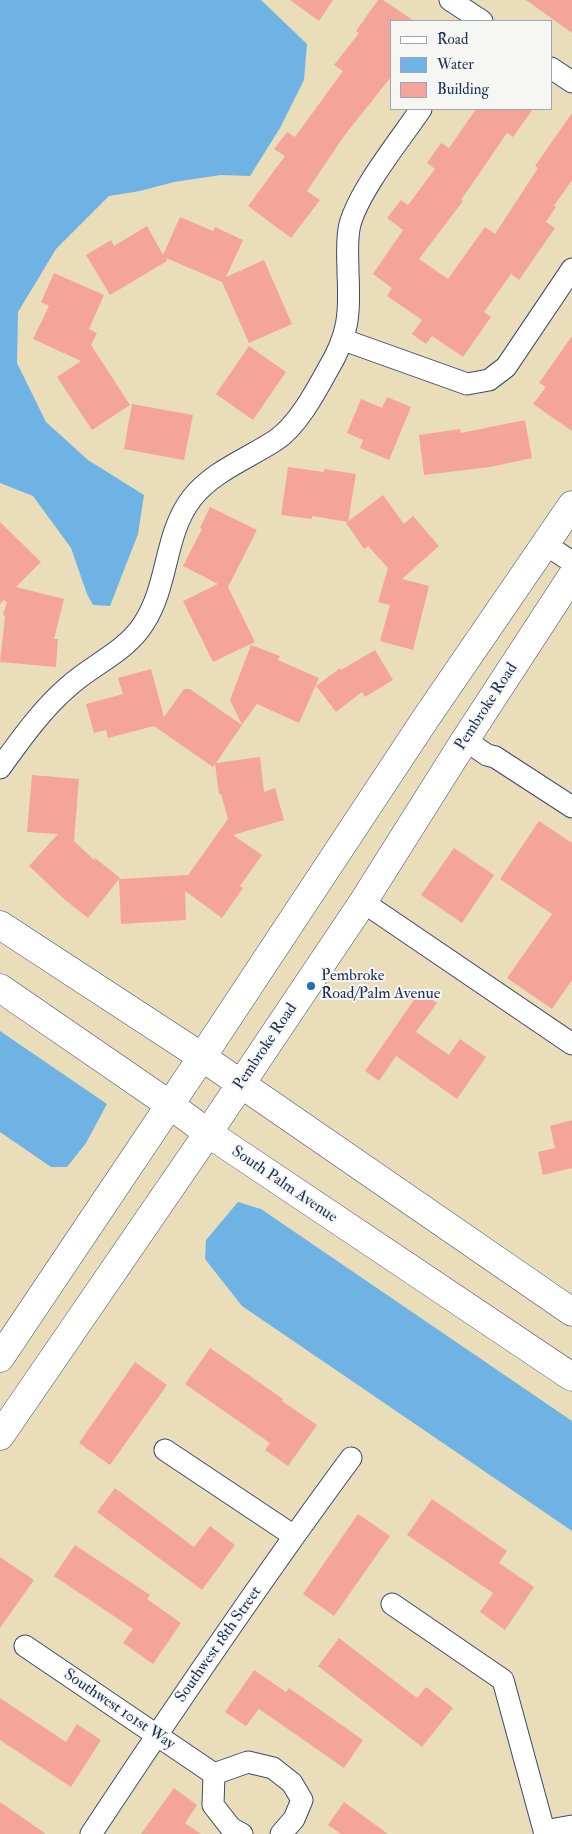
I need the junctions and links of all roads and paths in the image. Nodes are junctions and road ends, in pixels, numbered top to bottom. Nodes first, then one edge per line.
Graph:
1 (450, 0) edge
2 (480, 20) edge
3 (552, 69) edge
4 (572, 82) edge
5 (420, 110) edge
6 (572, 269) edge
7 (344, 340) junction
8 (572, 505) edge
9 (545, 544) junction
10 (572, 562) edge
11 (572, 576) edge
12 (465, 740) junction
13 (0, 768) edge
14 (572, 807) edge
15 (363, 902) junction
16 (0, 925) edge
17 (0, 988) edge
18 (572, 1044) edge
19 (202, 1057) junction
20 (241, 1083) junction
21 (170, 1105) junction
22 (208, 1134) junction
23 (572, 1312) edge
24 (0, 1358) edge
25 (572, 1377) edge
26 (0, 1436) edge
27 (165, 1450) dead end
28 (351, 1458) dead end
29 (294, 1536) junction
30 (392, 1604) dead end
31 (25, 1646) dead end
32 (156, 1735) junction
33 (214, 1774) junction
34 (572, 1826) edge
35 (545, 1832) edge
36 (91, 1834) edge
37 (242, 1834) edge
38 (281, 1834) edge

1 - 2 street
3 - 4 street
5 - 7 street
6 - 7 street
7 - 13 street
8 - 9 main road
9 - 10 street
9 - 19 main road
11 - 12 main road, Pembroke Road
12 - 14 street
12 - 15 main road, Pembroke Road
15 - 18 street
15 - 20 main road, Pembroke Road
16 - 19 main road
17 - 21 main road, South Palm Avenue
19 - 20 main road
19 - 21 main road
20 - 22 main road, Pembroke Road
20 - 23 main road
21 - 22 main road, South Palm Avenue
21 - 24 main road
22 - 25 main road, South Palm Avenue
22 - 26 main road, Pembroke Road
27 - 29 street
28 - 29 street, Southwest 18th Street
29 - 32 street, Southwest 18th Street
30 - 35 street
31 - 32 street, Southwest 101st Way
32 - 33 street, Southwest 101st Way
32 - 36 street, Southwest 18th Street
33 - 37 street
33 - 38 street
34 - 35 street

